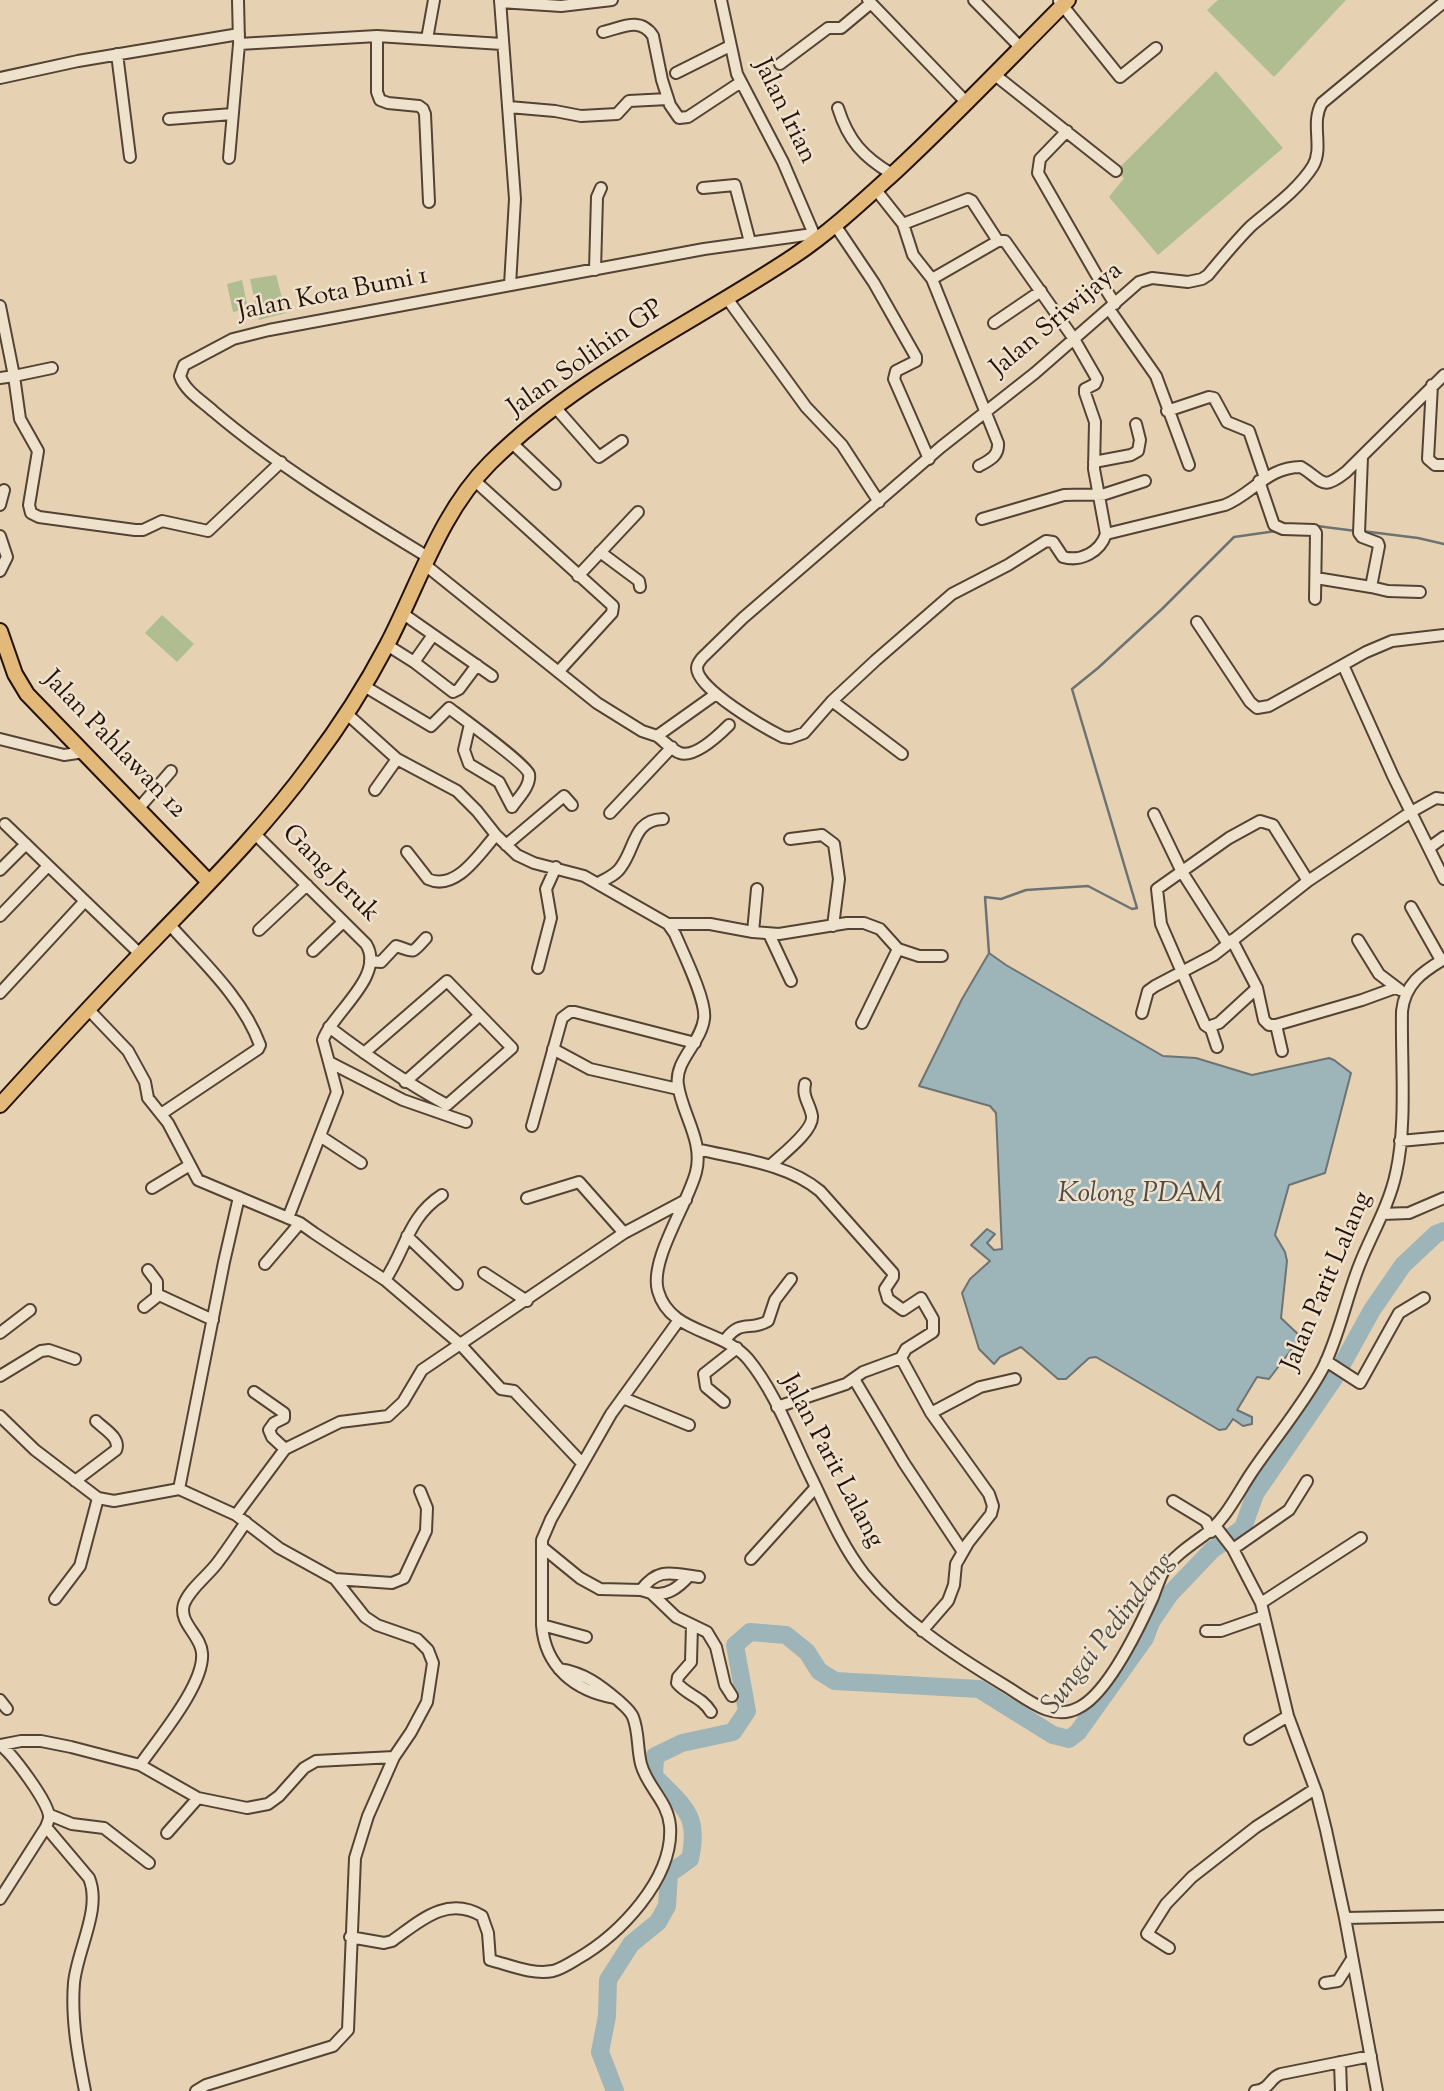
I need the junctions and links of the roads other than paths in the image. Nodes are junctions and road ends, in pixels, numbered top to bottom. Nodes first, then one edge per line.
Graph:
1 (238, 0) edge
2 (434, 0) edge
3 (612, 0) edge
4 (721, 0) edge
5 (974, 0) edge
6 (500, 1) edge
7 (1063, 1) edge
8 (870, 2) edge
9 (1444, 2) edge
10 (603, 32) dead end
11 (377, 36) junction
12 (239, 39) junction
13 (428, 39) junction
14 (502, 44) junction
15 (730, 46) junction
16 (1021, 48) junction
17 (1156, 48) dead end
18 (117, 54) junction
19 (780, 64) dead end
20 (676, 73) dead end
21 (995, 75) junction
22 (0, 78) edge
23 (741, 82) junction
24 (668, 99) junction
25 (967, 103) junction
26 (509, 107) junction
27 (838, 108) dead end
28 (232, 114) junction
29 (169, 119) dead end
30 (1067, 131) junction
31 (130, 157) dead end
32 (229, 158) dead end
33 (1116, 171) dead end
34 (892, 174) junction
35 (601, 188) dead end
36 (702, 188) dead end
37 (876, 190) junction
38 (429, 202) dead end
39 (903, 224) junction
40 (835, 225) junction
41 (815, 237) junction
42 (750, 242) junction
43 (998, 242) junction
44 (595, 270) junction
45 (932, 279) junction
46 (510, 285) junction
47 (1041, 291) junction
48 (726, 297) junction
49 (0, 306) edge
50 (1112, 306) junction
51 (995, 323) dead end
52 (1074, 339) junction
53 (52, 368) dead end
54 (1444, 375) edge
55 (13, 376) junction
56 (0, 378) edge
57 (1432, 385) junction
58 (555, 407) junction
59 (1167, 411) junction
60 (984, 412) junction
61 (1136, 424) dead end
62 (622, 441) dead end
63 (512, 443) junction
64 (1362, 457) junction
65 (929, 459) junction
66 (281, 462) junction
67 (1094, 462) junction
68 (1189, 465) dead end
69 (1444, 465) edge
70 (979, 466) dead end
71 (474, 480) junction
72 (1262, 480) junction
73 (1145, 481) dead end
74 (555, 484) dead end
75 (4, 490) dead end
76 (1098, 494) junction
77 (879, 502) junction
78 (0, 505) edge
79 (638, 512) dead end
80 (982, 519) dead end
81 (1106, 534) junction
82 (0, 536) edge
83 (600, 552) junction
84 (426, 561) junction
85 (0, 571) edge
86 (578, 576) junction
87 (1316, 578) junction
88 (640, 587) dead end
89 (1371, 587) junction
90 (1420, 592) dead end
91 (1315, 599) dead end
92 (402, 613) junction
93 (1197, 622) dead end
94 (0, 631) edge
95 (433, 635) junction
96 (1444, 635) edge
97 (387, 645) junction
98 (414, 662) junction
99 (477, 665) junction
100 (1343, 665) junction
101 (559, 671) junction
102 (492, 676) dead end
103 (364, 686) junction
104 (716, 694) junction
105 (832, 701) junction
106 (345, 713) junction
107 (470, 724) junction
108 (729, 726) dead end
109 (657, 736) junction
110 (0, 739) edge
111 (671, 747) junction
112 (84, 752) junction
113 (902, 754) dead end
114 (397, 759) junction
115 (171, 771) dead end
116 (374, 790) dead end
117 (1444, 799) edge
118 (572, 805) dead end
119 (139, 808) junction
120 (1411, 812) junction
121 (610, 813) dead end
122 (1154, 814) dead end
123 (663, 819) dead end
124 (5, 824) dead end
125 (254, 833) junction
126 (496, 835) junction
127 (1444, 837) edge
128 (790, 839) dead end
129 (26, 844) junction
130 (506, 845) junction
131 (1429, 848) junction
132 (407, 852) dead end
133 (48, 866) junction
134 (556, 867) junction
135 (0, 870) edge
136 (1182, 872) junction
137 (1444, 879) edge
138 (1308, 881) junction
139 (209, 883) junction
140 (598, 883) junction
141 (307, 885) junction
142 (757, 889) dead end
143 (84, 902) junction
144 (1411, 907) dead end
145 (0, 916) edge
146 (342, 923) junction
147 (169, 924) junction
148 (668, 924) junction
149 (833, 926) junction
150 (259, 930) dead end
151 (753, 932) junction
152 (769, 934) junction
153 (426, 938) dead end
154 (1357, 940) dead end
155 (1230, 942) junction
156 (898, 949) junction
157 (313, 951) dead end
158 (140, 954) junction
159 (942, 956) dead end
160 (1443, 960) edge
161 (370, 961) junction
162 (538, 968) dead end
163 (1181, 973) junction
164 (791, 982) dead end
165 (1257, 988) junction
166 (1400, 990) junction
167 (0, 993) edge
168 (88, 1009) junction
169 (1142, 1013) dead end
170 (480, 1015) junction
171 (862, 1023) dead end
172 (1210, 1026) junction
173 (1276, 1026) junction
174 (329, 1027) junction
175 (695, 1043) junction
176 (1217, 1047) dead end
177 (553, 1049) junction
178 (1282, 1051) dead end
179 (364, 1053) junction
180 (329, 1062) junction
181 (405, 1082) junction
182 (805, 1084) dead end
183 (678, 1088) junction
184 (0, 1105) edge
185 (161, 1114) junction
186 (466, 1122) dead end
187 (532, 1126) dead end
188 (320, 1136) junction
189 (1444, 1137) edge
190 (1400, 1141) junction
191 (697, 1149) junction
192 (361, 1163) dead end
193 (190, 1164) junction
194 (770, 1166) junction
195 (152, 1188) dead end
196 (442, 1195) dead end
197 (239, 1197) junction
198 (527, 1198) dead end
199 (1444, 1198) edge
200 (686, 1200) junction
201 (1382, 1214) junction
202 (288, 1218) junction
203 (300, 1223) junction
204 (624, 1233) junction
205 (407, 1236) junction
206 (265, 1264) dead end
207 (148, 1270) dead end
208 (484, 1273) dead end
209 (791, 1279) dead end
210 (385, 1280) junction
211 (457, 1284) dead end
212 (157, 1294) junction
213 (1424, 1298) dead end
214 (527, 1301) junction
215 (144, 1307) dead end
216 (30, 1310) dead end
217 (213, 1320) junction
218 (679, 1320) junction
219 (0, 1333) edge
220 (725, 1340) junction
221 (460, 1344) junction
222 (737, 1348) junction
223 (901, 1358) junction
224 (75, 1359) dead end
225 (1330, 1363) junction
226 (0, 1376) edge
227 (1015, 1378) dead end
228 (854, 1380) junction
229 (254, 1392) dead end
230 (623, 1398) junction
231 (724, 1402) dead end
232 (777, 1407) junction
233 (930, 1413) junction
234 (0, 1416) edge
235 (96, 1421) dead end
236 (689, 1424) dead end
237 (285, 1450) junction
238 (582, 1463) junction
239 (75, 1481) junction
240 (1307, 1481) dead end
241 (816, 1488) junction
242 (179, 1489) junction
243 (420, 1491) dead end
244 (98, 1499) junction
245 (1173, 1501) dead end
246 (236, 1515) junction
247 (246, 1522) junction
248 (1213, 1530) junction
249 (1361, 1538) dead end
250 (1229, 1544) junction
251 (541, 1548) junction
252 (963, 1552) junction
253 (751, 1559) dead end
254 (335, 1579) junction
255 (646, 1592) junction
256 (55, 1599) dead end
257 (1261, 1603) junction
258 (1264, 1616) junction
259 (542, 1625) junction
260 (692, 1625) junction
261 (922, 1631) junction
262 (1206, 1631) dead end
263 (586, 1637) dead end
264 (732, 1696) dead end
265 (711, 1712) dead end
266 (1288, 1716) junction
267 (1250, 1738) dead end
268 (0, 1745) edge
269 (394, 1757) junction
270 (140, 1765) junction
271 (1315, 1789) junction
272 (198, 1798) junction
273 (50, 1815) junction
274 (46, 1828) junction
275 (167, 1833) dead end
276 (149, 1863) dead end
277 (0, 1899) edge
278 (1444, 1916) edge
279 (1345, 1918) junction
280 (350, 1937) junction
281 (1169, 1948) dead end
282 (1352, 1959) junction
283 (1325, 1983) dead end
284 (1371, 2056) junction
285 (1340, 2062) junction
286 (85, 2091) edge
287 (196, 2091) edge
288 (1255, 2091) edge
289 (1341, 2091) edge
290 (1377, 2091) edge

1 - 12 street
2 - 13 street
3 - 6 street
4 - 15 street, Jalan Irian
5 - 16 street
6 - 14 street
7 - 16 main road, Jalan Solihin GP
7 - 17 street
8 - 19 street
8 - 25 street
9 - 50 street, Jalan Sriwijaya
10 - 24 street
11 - 12 street
11 - 13 street
11 - 38 street
12 - 18 street
12 - 28 street
13 - 14 street
14 - 26 street
15 - 20 street
15 - 23 street, Jalan Irian
16 - 21 main road, Jalan Solihin GP
18 - 22 street
18 - 31 street
21 - 25 main road, Jalan Solihin GP
21 - 30 street
23 - 24 street
23 - 41 street, Jalan Irian
24 - 26 street
25 - 34 main road, Jalan Solihin GP
26 - 46 street
27 - 34 street
28 - 29 street
28 - 32 street
30 - 33 street
30 - 50 street
34 - 37 main road, Jalan Solihin GP
35 - 44 street
36 - 42 street
37 - 39 street
37 - 40 main road, Jalan Solihin GP
39 - 43 street
39 - 45 street
40 - 41 main road, Jalan Solihin GP
40 - 65 street
41 - 42 street, Jalan Kota Bumi 1
41 - 48 main road, Jalan Solihin GP
42 - 44 street, Jalan Kota Bumi 1
43 - 45 street
43 - 47 street
44 - 46 street, Jalan Kota Bumi 1
45 - 60 street
46 - 66 street, Jalan Kota Bumi 1
47 - 51 street
47 - 52 street
48 - 58 main road, Jalan Solihin GP
48 - 77 street
49 - 55 street
50 - 52 street, Jalan Sriwijaya
50 - 59 street
52 - 60 street, Jalan Sriwijaya
52 - 67 street
53 - 55 street
54 - 57 street
55 - 56 street
55 - 66 street
57 - 64 street
57 - 69 street
58 - 62 street
58 - 63 main road, Jalan Solihin GP
59 - 68 street
59 - 72 street
60 - 65 street, Jalan Sriwijaya
60 - 70 street
61 - 67 street
63 - 71 main road, Jalan Solihin GP
63 - 74 street
64 - 72 street
64 - 89 street
65 - 77 street, Jalan Sriwijaya
66 - 84 street, Jalan Kota Bumi 1
67 - 76 street
71 - 84 main road, Jalan Solihin GP
71 - 86 street
72 - 81 street
72 - 87 street
73 - 76 street
75 - 78 street
76 - 80 street
76 - 81 street
77 - 104 street, Jalan Sriwijaya
79 - 83 street
81 - 105 street
82 - 85 street
83 - 86 street
83 - 88 street
84 - 92 main road, Jalan Solihin GP
84 - 101 street, Jalan Kota Bumi 1
86 - 101 street
87 - 89 street
87 - 91 street
89 - 90 street
92 - 95 street
92 - 97 main road, Jalan Solihin GP
93 - 100 street
94 - 112 main road, Jalan Pahlawan 12
95 - 98 street
95 - 99 street
96 - 100 street
97 - 98 street
97 - 103 main road, Jalan Solihin GP
98 - 99 street
99 - 102 street
100 - 120 street
101 - 109 street, Jalan Kota Bumi 1
103 - 106 main road, Jalan Solihin GP
103 - 107 street
104 - 105 street
104 - 109 street
105 - 113 street
106 - 114 street
106 - 125 main road, Jalan Solihin GP
107 - 107 street
108 - 111 street
109 - 111 street, Jalan Kota Bumi 1
110 - 112 street
111 - 121 street
112 - 119 main road, Jalan Pahlawan 12
114 - 116 street
114 - 126 street
115 - 119 street
117 - 120 street
118 - 130 street
119 - 139 main road, Jalan Pahlawan 12
120 - 131 street
120 - 138 street
122 - 136 street
123 - 140 street
124 - 129 street
125 - 139 main road, Jalan Solihin GP
125 - 141 street, Gang Jeruk
126 - 130 street
126 - 132 street
127 - 131 street
128 - 149 street
129 - 133 street
129 - 135 street
130 - 134 street
131 - 137 street
133 - 143 street
133 - 145 street
134 - 140 street
134 - 162 street
136 - 138 street
136 - 155 street
136 - 163 street
138 - 155 street
139 - 147 main road, Jalan Solihin GP
140 - 148 street
141 - 146 street, Gang Jeruk
141 - 150 street
142 - 151 street
143 - 158 street
143 - 167 street
144 - 160 street
146 - 157 street
146 - 161 street, Gang Jeruk
147 - 158 main road, Jalan Solihin GP
147 - 185 street
148 - 151 street
148 - 175 street
149 - 152 street
149 - 156 street
151 - 152 street
152 - 164 street
153 - 161 street
154 - 166 street
155 - 163 street
155 - 165 street
156 - 159 street
156 - 171 street
158 - 168 main road, Jalan Solihin GP
160 - 166 street
161 - 174 street, Gang Jeruk
163 - 169 street
163 - 172 street
165 - 172 street
165 - 173 street
166 - 173 street
166 - 190 street, Jalan Parit Lalang
168 - 184 main road, Jalan Solihin GP
168 - 185 street
170 - 179 street
170 - 181 street
170 - 181 street
172 - 176 street
173 - 178 street
174 - 179 street
174 - 180 street
175 - 177 street
175 - 183 street
177 - 183 street
177 - 187 street
179 - 181 street
180 - 186 street
180 - 188 street
182 - 194 street
183 - 191 street, Jalan Parit Lalang
185 - 193 street
188 - 192 street
188 - 202 street
189 - 190 street
190 - 201 street, Jalan Parit Lalang
191 - 194 street
191 - 200 street, Jalan Parit Lalang
193 - 195 street
193 - 197 street
194 - 223 street
196 - 205 street
197 - 202 street
197 - 217 street
198 - 204 street
199 - 201 street
200 - 204 street
200 - 218 street, Jalan Parit Lalang
201 - 225 street, Jalan Parit Lalang
202 - 203 street
203 - 206 street
203 - 210 street
204 - 214 street
205 - 210 street
205 - 211 street
207 - 212 street
208 - 214 street
209 - 220 street
210 - 221 street
212 - 215 street
212 - 217 street
213 - 225 street
214 - 221 street
216 - 219 street
217 - 242 street
218 - 220 street, Jalan Parit Lalang
218 - 230 street
220 - 222 street, Jalan Parit Lalang
221 - 237 street
221 - 238 street
222 - 231 street
222 - 232 street, Jalan Parit Lalang
223 - 228 street
223 - 233 street
224 - 226 street
225 - 248 street, Jalan Parit Lalang
227 - 233 street
228 - 232 street
228 - 252 street
229 - 237 street
230 - 236 street
230 - 238 street
232 - 241 street, Jalan Parit Lalang
233 - 252 street
234 - 239 street
235 - 239 street
237 - 246 street
238 - 251 street
239 - 244 street
240 - 250 street
241 - 253 street
241 - 261 street, Jalan Parit Lalang
242 - 244 street
242 - 246 street
243 - 254 street
244 - 256 street
245 - 248 street
246 - 247 street
247 - 254 street
247 - 270 street
248 - 250 street
248 - 261 street, Jalan Parit Lalang
249 - 257 street
250 - 257 street
251 - 255 street
251 - 259 street
252 - 261 street
254 - 269 street
255 - 255 street
255 - 260 street
257 - 258 street
258 - 262 street
258 - 266 street
259 - 263 street
259 - 280 street
260 - 264 street
260 - 265 street
266 - 267 street
266 - 271 street
268 - 270 street
268 - 273 street
269 - 272 street
269 - 280 street
270 - 272 street
271 - 279 street
271 - 281 street
272 - 275 street
273 - 274 street
273 - 276 street
274 - 277 street
274 - 286 street
278 - 279 street
279 - 282 street
280 - 287 street
282 - 283 street
282 - 284 street
284 - 285 street
284 - 290 street
285 - 288 street
285 - 289 street

